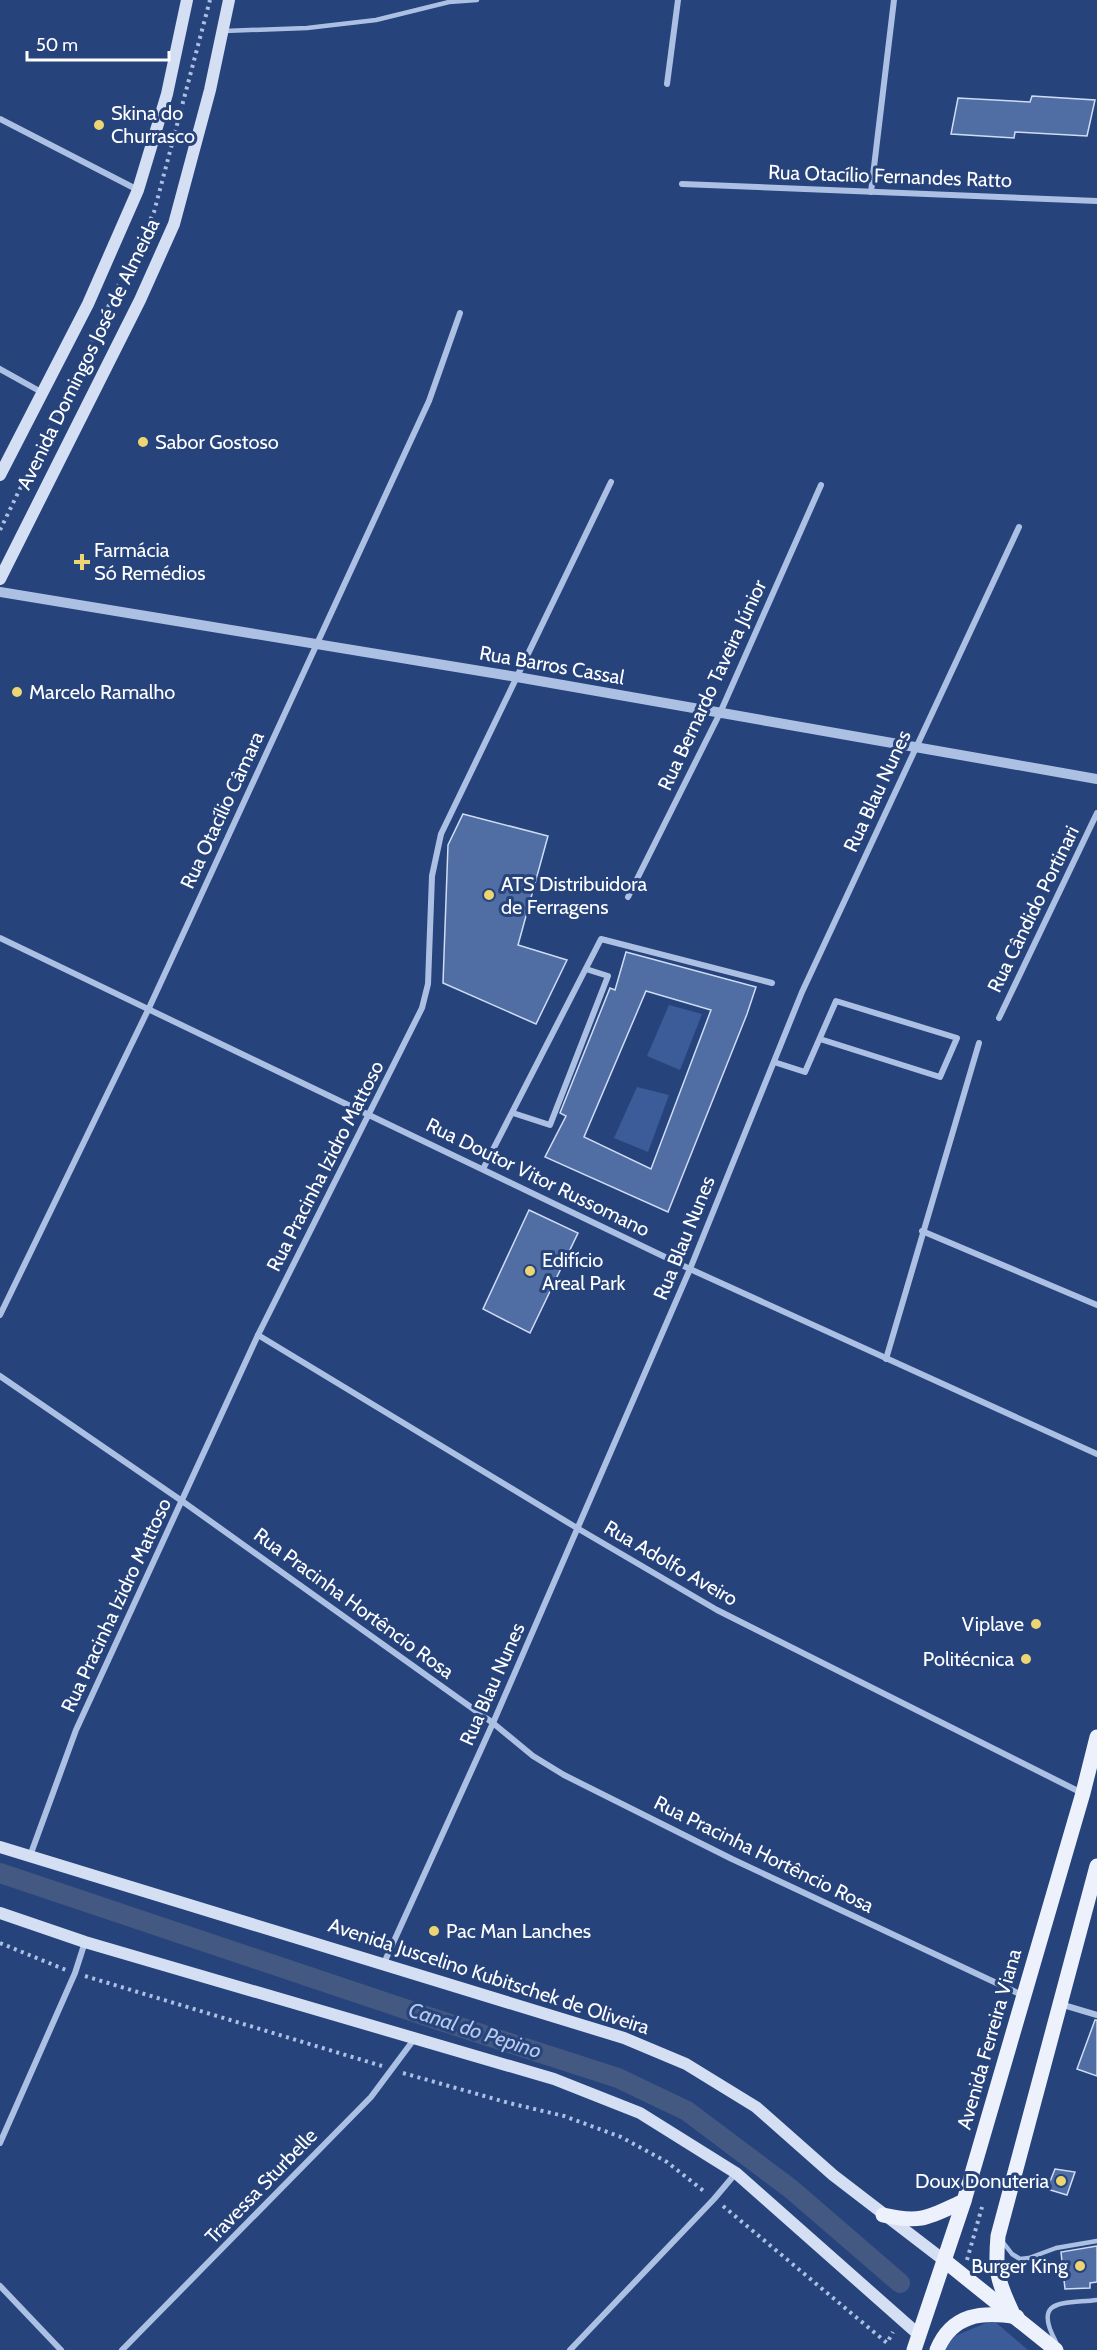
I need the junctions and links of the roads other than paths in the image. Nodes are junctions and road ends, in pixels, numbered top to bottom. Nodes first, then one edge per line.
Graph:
1 (187, 0) edge
2 (229, 0) edge
3 (477, 0) edge
4 (678, 0) edge
5 (894, 0) edge
6 (221, 31) junction
7 (667, 84) dead end
8 (0, 119) edge
9 (682, 184) dead end
10 (138, 190) junction
11 (871, 192) junction
12 (1097, 201) edge
13 (460, 313) dead end
14 (0, 369) edge
15 (43, 393) junction
16 (0, 475) edge
17 (611, 482) dead end
18 (821, 485) dead end
19 (1019, 527) dead end
20 (0, 579) edge
21 (0, 592) edge
22 (316, 644) junction
23 (518, 677) junction
24 (720, 713) junction
25 (916, 748) junction
26 (1097, 779) edge
27 (1097, 813) edge
28 (628, 897) dead end
29 (0, 938) edge
30 (586, 969) junction
31 (772, 983) dead end
32 (149, 1008) junction
33 (999, 1018) dead end
34 (820, 1039) junction
35 (979, 1043) dead end
36 (774, 1062) junction
37 (513, 1113) junction
38 (371, 1114) junction
39 (483, 1169) junction
40 (922, 1231) junction
41 (690, 1269) junction
42 (1097, 1305) edge
43 (0, 1315) edge
44 (258, 1335) junction
45 (886, 1359) junction
46 (0, 1376) edge
47 (1097, 1454) edge
48 (182, 1501) junction
49 (578, 1528) junction
50 (493, 1723) junction
51 (1097, 1737) edge
52 (1083, 1793) junction
53 (0, 1846) edge
54 (30, 1856) junction
55 (1097, 1866) edge
56 (0, 1913) edge
57 (85, 1941) junction
58 (384, 1963) junction
59 (1023, 1995) junction
60 (1059, 2003) junction
61 (1097, 2015) edge
62 (414, 2038) junction
63 (0, 2143) edge
64 (736, 2173) junction
65 (964, 2201) junction
66 (883, 2215) junction
67 (998, 2236) junction
68 (1097, 2241) edge
69 (945, 2261) junction
70 (0, 2286) edge
71 (1097, 2300) edge
72 (1014, 2315) junction
73 (918, 2334) junction
74 (61, 2350) edge
75 (122, 2350) edge
76 (570, 2350) edge
77 (914, 2350) edge
78 (937, 2350) edge
79 (1058, 2350) edge

1 - 10 main road, Avenida Domingos José de Almeida
2 - 6 main road, Avenida Domingos José de Almeida
3 - 6 lane
4 - 7 street
5 - 11 street
6 - 20 main road, Avenida Domingos José de Almeida
8 - 10 street
9 - 11 street, Rua Otacílio Fernandes Ratto
10 - 15 main road, Avenida Domingos José de Almeida
11 - 12 street, Rua Otacílio Fernandes Ratto
13 - 22 street, Rua Otacílio Câmara
14 - 15 street
15 - 16 main road, Avenida Domingos José de Almeida
17 - 23 street, Rua Pracinha Izidro Mattoso
18 - 24 street, Rua Bernardo Taveira Júnior
19 - 25 street, Rua Blau Nunes
21 - 22 street, Rua Barros Cassal
22 - 23 street, Rua Barros Cassal
22 - 32 street, Rua Otacílio Câmara
23 - 24 street, Rua Barros Cassal
23 - 38 street, Rua Pracinha Izidro Mattoso
24 - 25 street, Rua Barros Cassal
24 - 28 street, Rua Bernardo Taveira Júnior
25 - 26 street, Rua Barros Cassal
25 - 36 street, Rua Blau Nunes
27 - 33 street, Rua Cândido Portinari
29 - 32 street, Rua Doutor Vitor Russomano
30 - 31 street
30 - 37 street
30 - 37 street
32 - 38 street, Rua Doutor Vitor Russomano
32 - 43 street, Rua Otacílio Câmara
34 - 34 street
34 - 36 street
35 - 40 street
36 - 41 street, Rua Blau Nunes
37 - 39 street
38 - 39 street, Rua Doutor Vitor Russomano
38 - 44 street, Rua Pracinha Izidro Mattoso
39 - 41 street, Rua Doutor Vitor Russomano
40 - 42 street
40 - 45 street
41 - 45 street, Rua Doutor Vitor Russomano
41 - 49 street, Rua Blau Nunes
44 - 48 street, Rua Pracinha Izidro Mattoso
44 - 49 street, Rua Adolfo Aveiro
45 - 47 street, Rua Doutor Vitor Russomano
46 - 48 street, Rua Pracinha Hortêncio Rosa
48 - 50 street, Rua Pracinha Hortêncio Rosa
48 - 54 street, Rua Pracinha Izidro Mattoso
49 - 50 street, Rua Blau Nunes
49 - 52 street, Rua Adolfo Aveiro
50 - 58 street, Rua Blau Nunes
50 - 59 street, Rua Pracinha Hortêncio Rosa
51 - 52 main road, Avenida Ferreira Viana
52 - 59 main road, Avenida Ferreira Viana
53 - 54 main road, Avenida Juscelino Kubitschek de Oliveira
54 - 58 main road, Avenida Juscelino Kubitschek de Oliveira
55 - 60 main road
56 - 57 main road
57 - 62 main road
57 - 63 street
58 - 66 main road, Avenida Juscelino Kubitschek de Oliveira
59 - 65 main road, Avenida Ferreira Viana
60 - 61 street
60 - 67 main road
62 - 64 main road
62 - 75 street, Travessa Sturbelle
64 - 73 main road
64 - 76 street
65 - 66 main road
65 - 69 main road, Avenida Ferreira Viana
66 - 69 main road, Avenida Juscelino Kubitschek de Oliveira
67 - 68 lane
67 - 72 main road
69 - 72 main road
69 - 73 main road, Avenida Ferreira Viana
70 - 74 street
71 - 79 lane
72 - 78 main road
72 - 79 main road
73 - 77 main road, Avenida Ferreira Viana

